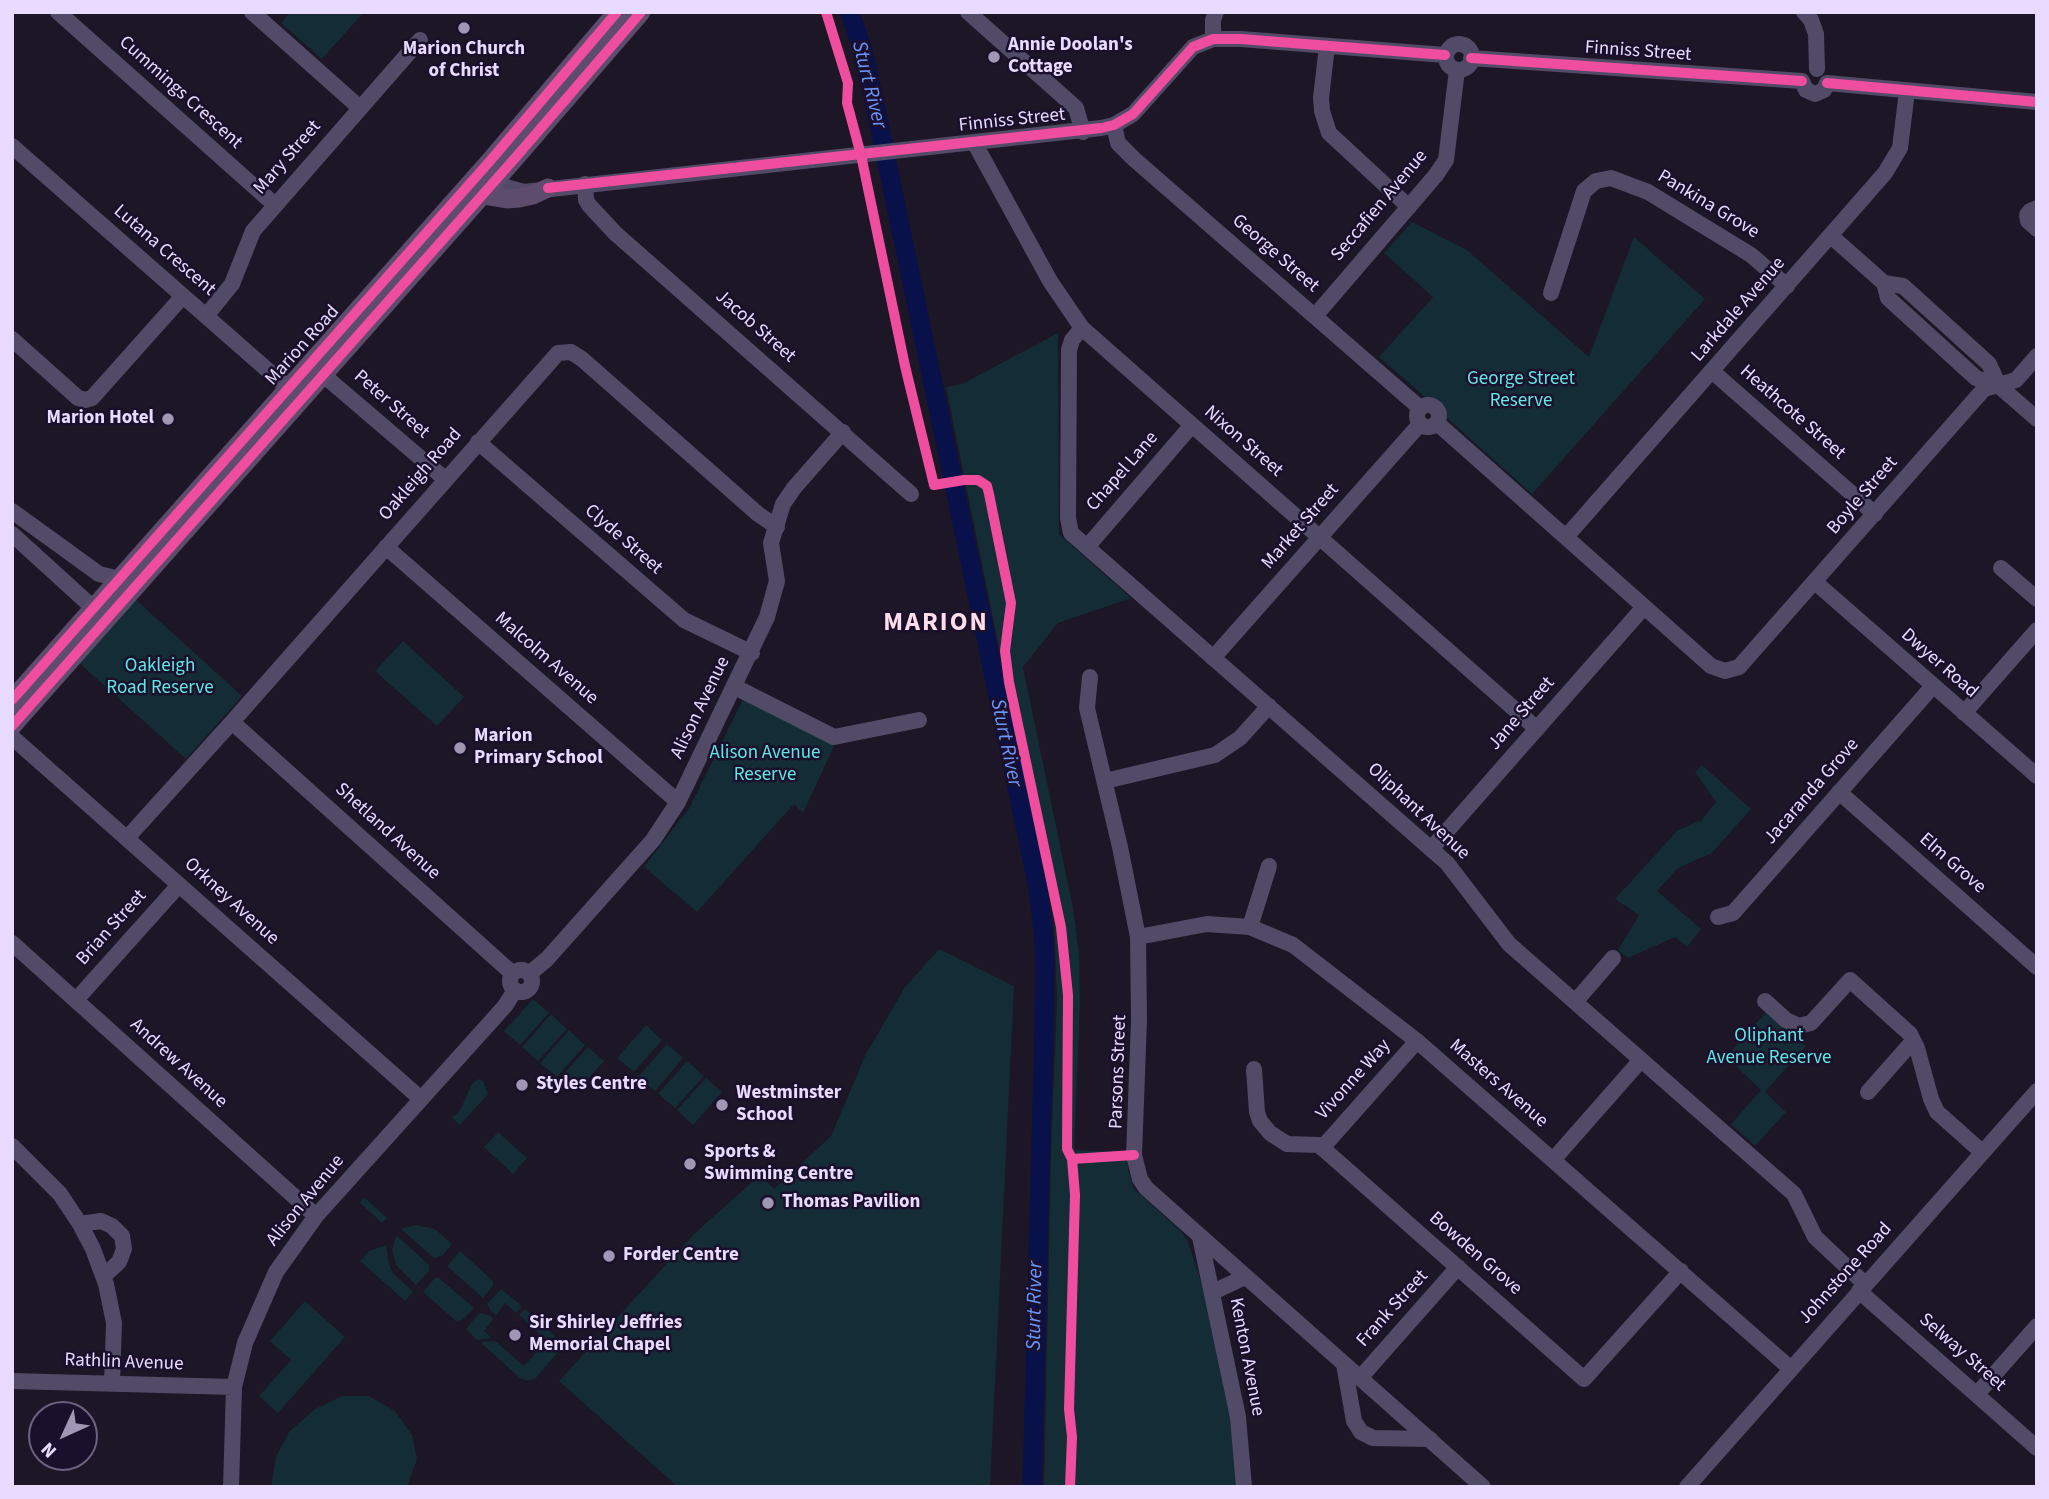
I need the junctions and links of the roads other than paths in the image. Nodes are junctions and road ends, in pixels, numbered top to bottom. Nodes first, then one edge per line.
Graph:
1 (58, 12) edge
2 (252, 12) edge
3 (600, 12) edge
4 (617, 12) edge
5 (968, 12) edge
6 (1216, 12) edge
7 (1804, 12) edge
8 (635, 15) edge
9 (597, 36) junction
10 (1213, 39) junction
11 (420, 40) dead end
12 (1327, 46) junction
13 (1446, 55) junction
14 (1471, 58) junction
15 (1457, 70) junction
16 (1822, 76) junction
17 (1907, 91) junction
18 (2037, 102) edge
19 (360, 108) junction
20 (1114, 125) junction
21 (1083, 132) junction
22 (974, 142) junction
23 (12, 146) edge
24 (493, 170) junction
25 (585, 184) junction
26 (548, 188) junction
27 (483, 195) junction
28 (275, 205) junction
29 (1409, 207) junction
30 (2037, 208) edge
31 (2037, 229) edge
32 (1830, 236) junction
33 (1787, 286) junction
34 (1551, 293) dead end
35 (183, 296) junction
36 (206, 316) junction
37 (1315, 316) junction
38 (1082, 328) junction
39 (12, 339) edge
40 (2037, 356) edge
41 (317, 369) junction
42 (1713, 372) junction
43 (1999, 386) junction
44 (288, 388) junction
45 (1425, 418) junction
46 (2037, 419) edge
47 (1192, 425) junction
48 (844, 432) junction
49 (478, 442) junction
50 (445, 479) junction
51 (911, 494) dead end
52 (12, 511) edge
53 (1875, 514) junction
54 (776, 527) junction
55 (12, 534) edge
56 (1566, 537) junction
57 (1320, 538) junction
58 (386, 547) junction
59 (1087, 547) junction
60 (77, 558) junction
61 (2001, 568) dead end
62 (62, 579) junction
63 (120, 579) junction
64 (1815, 582) junction
65 (2037, 599) edge
66 (1644, 607) junction
67 (101, 609) junction
68 (2037, 630) edge
69 (752, 653) junction
70 (1213, 658) junction
71 (1725, 671) joint
72 (1090, 677) dead end
73 (1933, 686) junction
74 (735, 687) junction
75 (12, 700) edge
76 (1269, 706) junction
77 (1964, 713) junction
78 (919, 720) dead end
79 (232, 722) junction
80 (12, 726) edge
81 (1537, 729) junction
82 (12, 737) edge
83 (2037, 776) edge
84 (1105, 781) junction
85 (1839, 792) junction
86 (678, 802) junction
87 (127, 838) junction
88 (1431, 849) junction
89 (1269, 866) dead end
90 (179, 885) junction
91 (1718, 917) dead end
92 (1250, 927) junction
93 (1138, 937) junction
94 (12, 943) edge
95 (1613, 958) dead end
96 (2037, 967) edge
97 (521, 974) junction
98 (76, 1000) junction
99 (1765, 1001) dead end
100 (1575, 1002) junction
101 (1417, 1041) junction
102 (1913, 1041) junction
103 (1641, 1060) junction
104 (1254, 1069) dead end
105 (2037, 1091) edge
106 (1868, 1092) dead end
107 (421, 1099) junction
108 (2031, 1110) edge
109 (12, 1146) edge
110 (1322, 1148) junction
111 (1982, 1152) junction
112 (1553, 1160) junction
113 (316, 1216) junction
114 (80, 1224) junction
115 (1200, 1237) junction
116 (1458, 1267) junction
117 (1681, 1271) junction
118 (104, 1276) junction
119 (1245, 1277) junction
120 (1862, 1288) junction
121 (1213, 1292) junction
122 (2037, 1326) edge
123 (1344, 1364) junction
124 (1790, 1368) junction
125 (1360, 1378) junction
126 (12, 1381) edge
127 (112, 1383) junction
128 (234, 1387) junction
129 (1977, 1394) junction
130 (1430, 1439) junction
131 (2037, 1448) edge
132 (231, 1487) edge
133 (1244, 1487) edge
134 (1483, 1487) edge
135 (1687, 1487) edge

1 - 28 street, Cummings Crescent
2 - 19 street
3 - 9 main road
4 - 9 main road, Marion Road
5 - 21 street
6 - 10 street
7 - 16 street
8 - 24 main road, Marion Road
9 - 24 main road, Marion Road
10 - 12 street
10 - 20 street, Finniss Street
11 - 19 street, Mary Street
12 - 13 street
12 - 29 street
13 - 14 street
13 - 15 street
14 - 15 street
14 - 16 street, Finniss Street
15 - 29 street, Seccafien Avenue
16 - 17 street
17 - 18 street
17 - 32 street, Larkdale Avenue
19 - 28 street, Mary Street
20 - 21 street, Finniss Street
20 - 37 street, George Street
21 - 22 street, Finniss Street
22 - 25 street, Finniss Street
22 - 38 street, Nixon Street
23 - 35 street, Lutana Crescent
24 - 26 street, Finniss Street
24 - 27 main road, Marion Road
24 - 41 main road, Marion Road
25 - 26 street, Finniss Street
25 - 48 street, Jacob Street
26 - 27 main road
27 - 41 main road, Marion Road
28 - 36 street, Mary Street
29 - 37 street, Seccafien Avenue
30 - 31 street
32 - 33 street, Larkdale Avenue
32 - 43 street
33 - 34 street, Pankina Grove
33 - 42 street, Larkdale Avenue
35 - 36 street, Lutana Crescent
35 - 39 street
36 - 44 street, Lutana Crescent
37 - 45 street, George Street
38 - 47 street, Nixon Street
38 - 59 street, Oliphant Avenue
40 - 43 street, Boyle Street
41 - 44 main road, Marion Road
41 - 50 street, Peter Street
41 - 67 main road, Marion Road
42 - 53 street, Heathcote Street
42 - 56 street, Larkdale Avenue
43 - 46 street
43 - 53 street, Boyle Street
44 - 63 main road, Marion Road
45 - 56 street, George Street
45 - 57 street, Market Street
47 - 57 street, Nixon Street
47 - 59 street, Chapel Lane
48 - 51 street, Jacob Street
48 - 54 street, Alison Avenue
49 - 50 street, Oakleigh Road
49 - 54 street, Oakleigh Road
49 - 69 street, Clyde Street
50 - 58 street, Oakleigh Road
52 - 60 street
53 - 64 street, Boyle Street
54 - 69 street, Alison Avenue
55 - 62 street
56 - 66 street, George Street
57 - 70 street, Market Street
57 - 81 street, Nixon Street
58 - 79 street, Oakleigh Road
58 - 86 street, Malcolm Avenue
59 - 70 street, Oliphant Avenue
60 - 62 street
60 - 63 street
60 - 67 street
61 - 65 street
62 - 67 street
63 - 67 main road, Marion Road
64 - 71 street, Boyle Street
64 - 73 street, Dwyer Road
66 - 71 street, George Street
66 - 81 street, Jane Street
67 - 75 main road, Marion Road
67 - 80 main road, Marion Road
68 - 77 street
69 - 74 street, Alison Avenue
70 - 76 street, Oliphant Avenue
72 - 84 street, Parsons Street
73 - 77 street, Dwyer Road
73 - 85 street, Jacaranda Grove
74 - 78 street
74 - 86 street, Alison Avenue
76 - 84 street
76 - 88 street, Oliphant Avenue
77 - 83 street, Dwyer Road
79 - 87 street, Oakleigh Road
79 - 97 street, Shetland Avenue
81 - 88 street, Jane Street
82 - 87 street, Orkney Avenue
84 - 93 street, Parsons Street
85 - 91 street, Jacaranda Grove
85 - 96 street, Elm Grove
86 - 97 street, Alison Avenue
87 - 90 street, Orkney Avenue
88 - 100 street, Oliphant Avenue
89 - 92 street
90 - 98 street, Brian Street
90 - 107 street, Orkney Avenue
92 - 93 street, Masters Avenue
92 - 101 street, Masters Avenue
93 - 115 street, Parsons Street
94 - 98 street, Andrew Avenue
95 - 100 street
97 - 107 street, Alison Avenue
98 - 113 street, Andrew Avenue
99 - 102 street
100 - 103 street, Oliphant Avenue
101 - 110 street, Vivonne Way
101 - 112 street, Masters Avenue
102 - 106 street
102 - 111 street
103 - 112 street
103 - 120 street, Oliphant Avenue
104 - 110 street
105 - 108 street, Johnstone Road
107 - 113 street, Alison Avenue
108 - 111 street, Johnstone Road
109 - 114 street
110 - 116 street, Bowden Grove
111 - 120 street, Johnstone Road
112 - 117 street, Masters Avenue
113 - 128 street, Alison Avenue
114 - 118 street
114 - 118 street
115 - 119 street, Parsons Street
115 - 121 street, Kenton Avenue
116 - 117 street, Bowden Grove
116 - 125 street, Frank Street
117 - 124 street, Masters Avenue
118 - 127 street
119 - 121 street
119 - 123 street, Parsons Street
120 - 124 street, Johnstone Road
120 - 129 street, Selway Street
121 - 133 street, Kenton Avenue
122 - 129 street
123 - 125 street, Parsons Street
123 - 130 street
124 - 135 street, Johnstone Road
125 - 130 street, Parsons Street
126 - 127 street, Rathlin Avenue
127 - 128 street, Rathlin Avenue
128 - 132 street, Alison Avenue
129 - 131 street, Selway Street
130 - 134 street, Parsons Street

